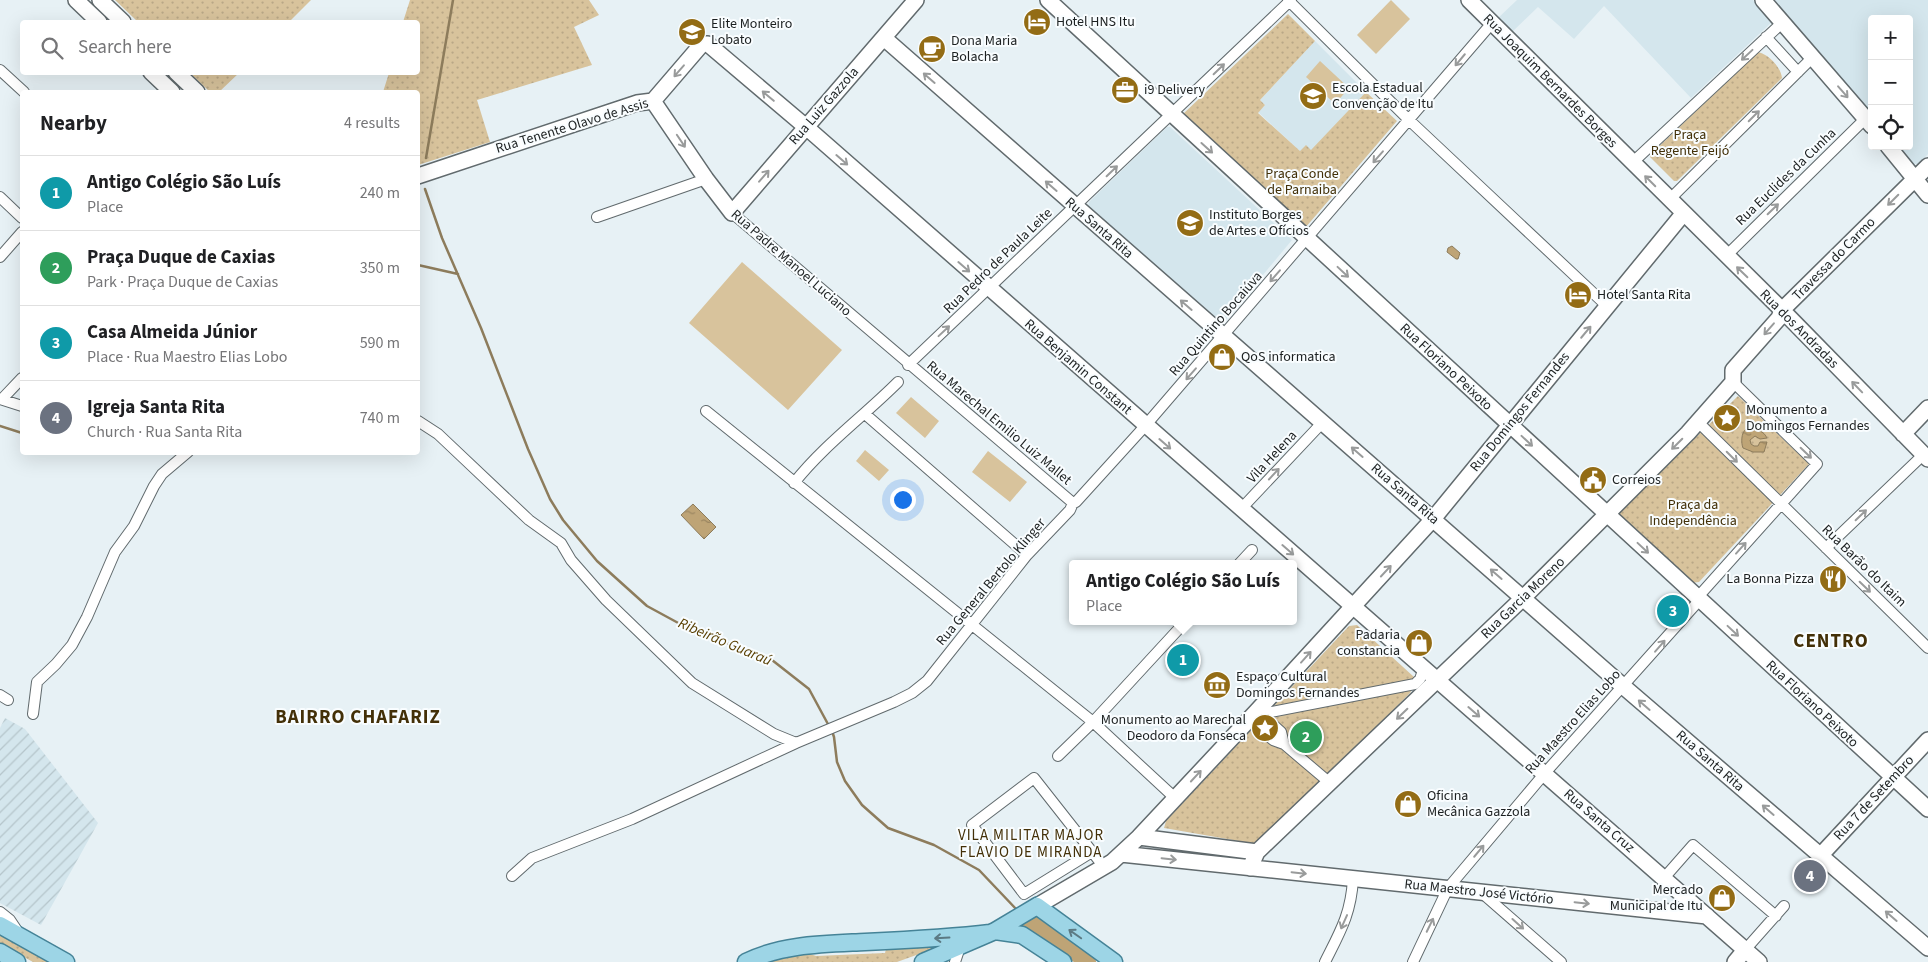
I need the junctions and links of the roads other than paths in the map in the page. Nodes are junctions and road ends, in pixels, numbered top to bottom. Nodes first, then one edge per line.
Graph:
1 (76, 0) edge
2 (100, 0) edge
3 (916, 0) edge
4 (1048, 0) edge
5 (1468, 0) edge
6 (1763, 0) edge
7 (1290, 1) edge
8 (98, 20) edge
9 (122, 20) edge
10 (1782, 22) junction
11 (1492, 23) junction
12 (1766, 37) junction
13 (884, 38) junction
14 (705, 43) joint
15 (1813, 57) junction
16 (0, 70) edge
17 (1798, 72) junction
18 (154, 75) edge
19 (179, 75) edge
20 (22, 90) edge
21 (170, 90) edge
22 (195, 90) edge
23 (653, 101) junction
24 (1170, 115) junction
25 (1409, 120) junction
26 (1868, 121) edge
27 (1868, 123) edge
28 (806, 128) junction
29 (1891, 150) edge
30 (1632, 162) junction
31 (1928, 166) edge
32 (420, 175) edge
33 (706, 179) junction
34 (1914, 179) junction
35 (1928, 195) edge
36 (0, 197) edge
37 (1669, 200) junction
38 (1075, 206) junction
39 (732, 213) junction
40 (1683, 214) junction
41 (20, 216) edge
42 (597, 217) dead end
43 (20, 234) edge
44 (1307, 239) junction
45 (1726, 256) junction
46 (0, 257) edge
47 (989, 288) junction
48 (1607, 306) junction
49 (1782, 310) junction
50 (1223, 337) junction
51 (908, 364) junction
52 (20, 380) edge
53 (898, 382) dead end
54 (1733, 382) junction
55 (1, 399) edge
56 (20, 405) edge
57 (1928, 408) edge
58 (706, 412) dead end
59 (866, 414) junction
60 (420, 422) edge
61 (1698, 422) junction
62 (1322, 423) junction
63 (1509, 425) junction
64 (1145, 426) junction
65 (1903, 434) junction
66 (184, 455) edge
67 (1926, 457) edge
68 (794, 483) junction
69 (1073, 503) junction
70 (1780, 504) junction
71 (1241, 509) junction
72 (1607, 515) junction
73 (1434, 519) junction
74 (1826, 548) junction
75 (1252, 550) dead end
76 (1027, 555) junction
77 (1243, 560) edge
78 (1523, 598) junction
79 (1697, 598) junction
80 (1352, 606) junction
81 (973, 625) junction
82 (1182, 625) edge
83 (1928, 648) edge
84 (1424, 668) junction
85 (1438, 680) junction
86 (1624, 687) junction
87 (33, 714) dead end
88 (1256, 715) junction
89 (1093, 722) junction
90 (1928, 740) edge
91 (796, 743) junction
92 (1058, 756) dead end
93 (1545, 773) junction
94 (1892, 778) junction
95 (1330, 783) junction
96 (1175, 798) junction
97 (1928, 809) edge
98 (1139, 837) junction
99 (1092, 852) junction
100 (1257, 852) junction
101 (1121, 854) junction
102 (1820, 856) junction
103 (1104, 867) junction
104 (1250, 868) junction
105 (512, 876) dead end
106 (1664, 878) junction
107 (1353, 879) junction
108 (1448, 888) junction
109 (1482, 892) junction
110 (1784, 906) dead end
111 (0, 912) edge
112 (1024, 914) junction
113 (1707, 916) junction
114 (1776, 916) junction
115 (0, 925) edge
116 (993, 932) junction
117 (1022, 935) junction
118 (21, 937) junction
119 (1928, 948) edge
120 (781, 950) junction
121 (1746, 950) junction
122 (0, 952) edge
123 (958, 955) edge
124 (936, 960) edge
125 (17, 962) edge
126 (66, 962) edge
127 (746, 962) edge
128 (798, 962) edge
129 (1063, 962) edge
130 (1114, 962) edge
131 (1325, 962) edge
132 (1412, 962) edge
133 (1561, 962) edge
134 (1735, 962) edge
135 (1759, 962) edge

1 - 8 street
2 - 9 street
3 - 13 street, Rua Luiz Gazzola
4 - 24 street
5 - 11 street, Rua Joaquim Bernardes Borges
6 - 10 street
24 -> 7 street
7 - 25 street
10 - 12 street
10 - 15 street
11 -> 25 street
11 - 30 street, Rua Joaquim Bernardes Borges
12 - 17 street
12 -> 30 street
13 - 28 street, Rua Luiz Gazzola
38 -> 13 street, Rua Santa Rita
14 -> 23 street, Rua Tenente Olavo de Assis
28 -> 14 street, Rua Benjamin Constant
15 - 17 street
15 -> 26 street
16 - 20 street
37 -> 17 street
18 - 21 street
19 - 22 street
23 - 32 street, Rua Tenente Olavo de Assis
23 -> 33 street, Rua Padre Manoel Luciano
38 -> 24 street, Rua Pedro de Paula Leite
24 -> 44 street
25 -> 44 street
25 - 48 street
45 -> 27 street, Rua Euclides da Cunha
39 -> 28 street, Rua Luiz Gazzola
28 -> 47 street, Rua Benjamin Constant
29 - 34 street
37 -> 30 street
31 - 34 street, Travessa do Carmo
33 - 39 street, Rua Padre Manoel Luciano
33 - 42 street
34 - 35 street
34 -> 49 street, Travessa do Carmo
36 - 41 street
37 - 40 street, Rua dos Andradas
38 - 47 street, Rua Pedro de Paula Leite
50 -> 38 street, Rua Santa Rita
39 - 51 street, Rua Padre Manoel Luciano
40 - 45 street, Rua dos Andradas
40 - 48 street, Rua Domingos Fernandes
43 - 46 street
44 -> 50 street, Rua Quintino Bocaiúva
44 -> 63 street, Rua Floriano Peixoto
49 -> 45 street, Rua dos Andradas
51 -> 47 street, Rua Pedro de Paula Leite
47 - 64 street, Rua Benjamin Constant
63 -> 48 street, Rua Domingos Fernandes
49 -> 54 street, Travessa do Carmo
65 -> 49 street, Rua dos Andradas
50 - 62 street, Rua Santa Rita
50 -> 64 street, Rua Quintino Bocaiúva
51 - 69 street, Rua Marechal Emilio Luiz Mallet
52 - 55 street
53 - 59 street
54 - 61 street
54 -> 70 street
55 - 56 street
57 - 65 street
58 - 68 street
59 - 68 street
59 - 76 street
60 - 91 street
61 -> 70 street
61 -> 72 street
71 -> 62 street, Vila Helena
73 -> 62 street, Rua Santa Rita
63 -> 72 street, Rua Floriano Peixoto
63 - 73 street, Rua Domingos Fernandes
64 - 69 street, Rua General Bertolo Klinger
64 -> 71 street, Rua Benjamin Constant
65 - 67 street, Rua dos Andradas
66 - 87 street
74 -> 67 street
68 - 81 street
69 - 76 street, Rua General Bertolo Klinger
70 - 74 street, Rua Barão do Itaim
79 -> 70 street
71 -> 80 street, Rua Benjamin Constant
72 - 78 street, Rua Garcia Moreno
72 -> 79 street
78 -> 73 street, Rua Santa Rita
80 -> 73 street, Rua Domingos Fernandes
74 -> 83 street, Rua Barão do Itaim
75 - 77 street
76 - 81 street, Rua General Bertolo Klinger
78 - 85 street, Rua Garcia Moreno
78 - 86 street, Rua Santa Rita
86 -> 79 street, Rua Maestro Elias Lobo
79 -> 94 street, Rua Floriano Peixoto
80 - 84 street, Rua Benjamin Constant
88 -> 80 street, Rua Domingos Fernandes
81 - 89 street
81 - 91 street, Rua General Bertolo Klinger
82 - 89 street
84 - 85 street, Rua Santa Cruz
84 - 88 street
85 -> 93 street, Rua Santa Cruz
85 -> 95 street, Rua Garcia Moreno
86 - 93 street, Rua Maestro Elias Lobo
102 -> 86 street, Rua Santa Rita
88 - 95 street
96 -> 88 street, Rua Domingos Fernandes
89 - 92 street
89 - 96 street
90 - 94 street, Rua 7 de Setembro
91 - 105 street, Rua General Bertolo Klinger
93 - 106 street, Rua Santa Cruz
108 -> 93 street, Rua Maestro Elias Lobo
94 - 97 street, Rua Floriano Peixoto
94 - 102 street, Rua 7 de Setembro
95 - 100 street, Rua Garcia Moreno
96 - 98 street, Rua Domingos Fernandes
98 - 100 street
98 - 101 street, Rua Domingos Fernandes
99 - 99 street
99 - 103 street
100 - 104 street
101 - 103 street
101 -> 104 street, Rua Maestro José Victório
119 -> 102 street, Rua Santa Rita
103 - 112 street
104 -> 107 street, Rua Maestro José Victório
106 - 113 street, Rua Santa Cruz
106 - 114 street
107 - 108 street, Rua Maestro José Victório
107 -> 131 street
108 - 109 street, Rua Maestro José Victório
132 -> 108 street, Rua Maestro Elias Lobo
109 -> 113 street, Rua Maestro José Victório
109 -> 133 street
110 - 114 street
111 - 118 street
112 - 116 main road
112 - 117 main road
130 -> 112 main road
113 - 121 street, Rua Santa Cruz
114 - 121 street
115 - 118 main road
116 - 117 main road
116 -> 120 main road
116 - 123 main road
117 - 129 main road
118 - 126 main road
120 - 127 main road
120 - 128 main road
121 - 134 street
121 - 135 street, Rua Santa Cruz
122 - 125 main road
123 - 124 main road

